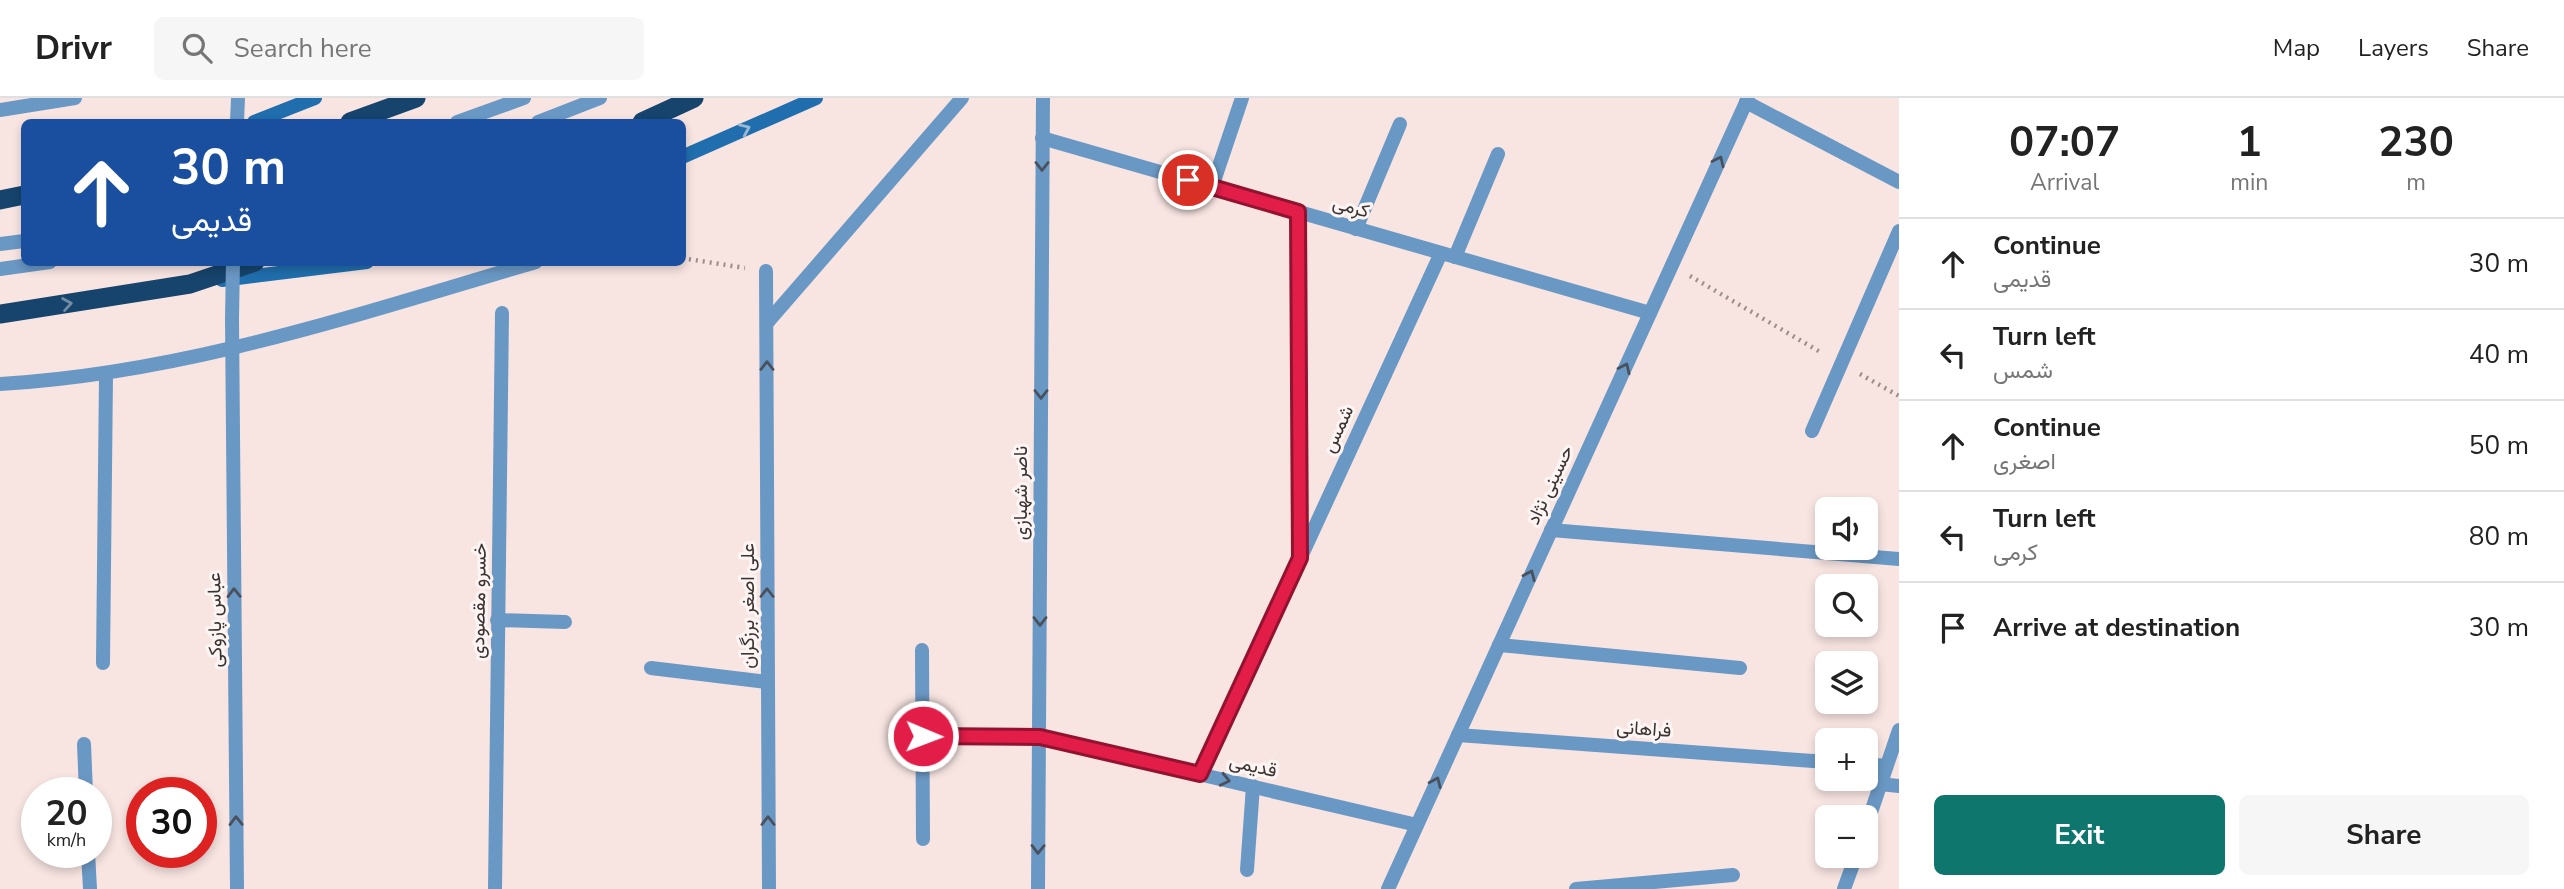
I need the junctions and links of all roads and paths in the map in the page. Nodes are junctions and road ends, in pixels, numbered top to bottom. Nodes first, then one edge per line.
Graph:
1 (75, 98) edge
2 (237, 98) edge
3 (315, 98) edge
4 (416, 98) edge
5 (524, 98) edge
6 (600, 98) edge
7 (694, 98) edge
8 (816, 98) edge
9 (962, 98) edge
10 (1043, 98) edge
11 (1242, 98) edge
12 (1747, 100) edge
13 (0, 110) edge
14 (237, 119) edge
15 (262, 119) edge
16 (358, 119) edge
17 (465, 119) edge
18 (546, 119) edge
19 (648, 119) edge
20 (1400, 124) dead end
21 (1042, 138) junction
22 (686, 155) edge
23 (1498, 155) dead end
24 (1899, 182) edge
25 (1212, 187) junction
26 (21, 196) edge
27 (0, 200) edge
28 (1298, 212) junction
29 (1356, 229) junction
30 (1899, 230) edge
31 (21, 241) edge
32 (0, 244) edge
33 (1448, 255) junction
34 (686, 258) edge
35 (1671, 265) junction
36 (21, 266) edge
37 (233, 266) edge
38 (244, 266) edge
39 (335, 266) edge
40 (522, 266) edge
41 (0, 269) edge
42 (766, 271) joint
43 (190, 284) junction
44 (502, 313) dead end
45 (1650, 313) junction
46 (0, 314) edge
47 (767, 323) junction
48 (231, 350) junction
49 (1841, 364) junction
50 (106, 375) junction
51 (0, 384) edge
52 (1899, 396) edge
53 (1812, 431) dead end
54 (1551, 530) junction
55 (1300, 558) junction
56 (1899, 559) edge
57 (497, 620) junction
58 (565, 622) dead end
59 (1499, 645) junction
60 (922, 650) dead end
61 (103, 663) dead end
62 (651, 668) dead end
63 (1740, 668) dead end
64 (768, 682) junction
65 (1899, 730) edge
66 (1458, 735) junction
67 (923, 736) junction
68 (1040, 737) junction
69 (84, 744) dead end
70 (1815, 761) edge
71 (1878, 765) edge
72 (1886, 766) junction
73 (1200, 774) junction
74 (85, 777) edge
75 (1880, 784) junction
76 (1253, 786) junction
77 (1899, 786) edge
78 (1873, 805) edge
79 (1416, 825) junction
80 (923, 839) dead end
81 (89, 868) edge
82 (1852, 868) edge
83 (1247, 870) dead end
84 (1733, 875) dead end
85 (90, 889) edge
86 (237, 889) edge
87 (495, 889) edge
88 (769, 889) edge
89 (1038, 889) edge
90 (1388, 889) edge
91 (1576, 889) edge
92 (1844, 889) edge

1 - 13 street
2 - 14 street
3 - 15 main road
4 - 16 highway
5 - 17 street
6 - 18 street
7 - 19 highway
22 -> 8 main road
9 - 47 street
10 - 21 street, ناصر شهبازی
11 - 25 street
12 - 24 street
35 -> 12 street, حسینی نژاد
20 - 29 street
21 - 25 street, کرمی
21 -> 68 street, ناصر شهبازی
23 - 33 street, شمس
25 - 28 street, کرمی
26 - 27 highway
28 - 29 street, کرمی
28 - 55 street
29 - 33 street, کرمی
30 - 49 street
31 - 32 street
33 - 45 street, کرمی
33 - 55 street, شمس
34 - 42 path
35 - 45 street, حسینی نژاد
35 - 49 path
36 - 41 street
37 - 48 street, عباس پازوکی, bridge
38 - 43 highway
39 - 43 main road
40 - 48 street
42 - 47 street, علی اصغر برزگران
46 -> 43 highway
44 - 57 street, خسرو مقصودی
54 -> 45 street, حسینی نژاد
64 -> 47 street, علی اصغر برزگران
48 - 50 street
86 -> 48 street, عباس پازوکی
49 - 52 path
49 - 53 street
50 - 51 street
50 - 61 street
54 - 56 street
59 -> 54 street, حسینی نژاد
55 - 73 street, شمس
57 - 58 street
57 - 87 street, خسرو مقصودی
59 - 63 street
59 - 66 street, حسینی نژاد
60 - 67 street
62 - 64 street
88 -> 64 street, علی اصغر برزگران
65 - 72 street
66 - 70 street, فراهانی
79 -> 66 street, حسینی نژاد
67 - 68 street, قدیمی
67 - 80 street
68 - 73 street, قدیمی
68 -> 89 street, ناصر شهبازی
69 - 74 street
71 - 72 street
72 - 75 street
73 -> 76 street, قدیمی
75 - 77 street
75 - 78 street
76 - 79 street, قدیمی
76 - 83 street
79 - 90 street, حسینی نژاد
81 - 85 street
82 - 92 street
84 - 91 street

